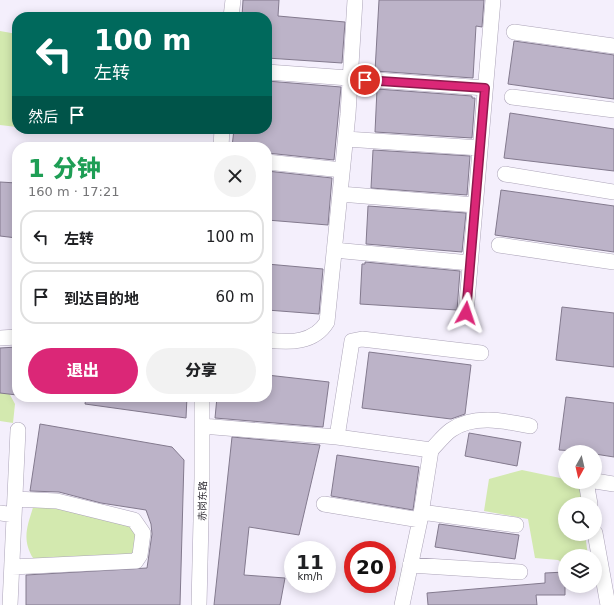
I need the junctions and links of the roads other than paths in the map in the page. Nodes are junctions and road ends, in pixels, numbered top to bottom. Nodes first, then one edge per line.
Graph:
1 (233, 0) edge
2 (355, 0) edge
3 (493, 0) edge
4 (232, 12) edge
5 (514, 32) dead end
6 (614, 46) edge
7 (272, 72) edge
8 (350, 79) junction
9 (485, 88) junction
10 (512, 96) dead end
11 (614, 110) edge
12 (346, 139) junction
13 (480, 148) junction
14 (272, 163) edge
15 (342, 170) junction
16 (505, 174) dead end
17 (614, 192) edge
18 (340, 194) junction
19 (475, 205) junction
20 (500, 245) dead end
21 (334, 250) junction
22 (614, 262) edge
23 (470, 263) junction
24 (466, 313) dead end
25 (12, 337) edge
26 (0, 338) edge
27 (272, 340) edge
28 (481, 353) dead end
29 (202, 402) edge
30 (202, 426) junction
31 (530, 426) dead end
32 (18, 430) dead end
33 (337, 437) junction
34 (431, 450) junction
35 (602, 482) edge
36 (614, 484) edge
37 (15, 500) junction
38 (324, 504) dead end
39 (7, 514) edge
40 (421, 516) junction
41 (516, 525) dead end
42 (596, 541) edge
43 (410, 565) junction
44 (12, 567) junction
45 (520, 572) dead end
46 (10, 605) edge
47 (199, 605) edge
48 (402, 605) edge
49 (608, 605) edge

1 - 4 street
2 - 8 street
3 - 9 street
5 - 6 street
7 - 8 street
8 - 9 street
8 - 12 street
9 - 13 street
10 - 11 street
12 - 13 street
12 - 15 street
13 - 19 street
14 - 15 street
15 - 18 street
16 - 17 street
18 - 19 street
18 - 21 street
19 - 23 street
20 - 22 street
21 - 23 street
21 - 27 street
23 - 24 street
25 - 26 street
28 - 33 street
29 - 30 street, 赤岗东路
30 - 33 street
30 - 47 street, 赤岗东路
31 - 34 street
32 - 37 street
33 - 34 street
34 - 40 street
35 - 36 street
37 - 39 street
37 - 44 street
38 - 40 street
39 - 44 street
40 - 41 street
40 - 43 street
42 - 49 street
43 - 45 street
43 - 48 street
44 - 46 street

